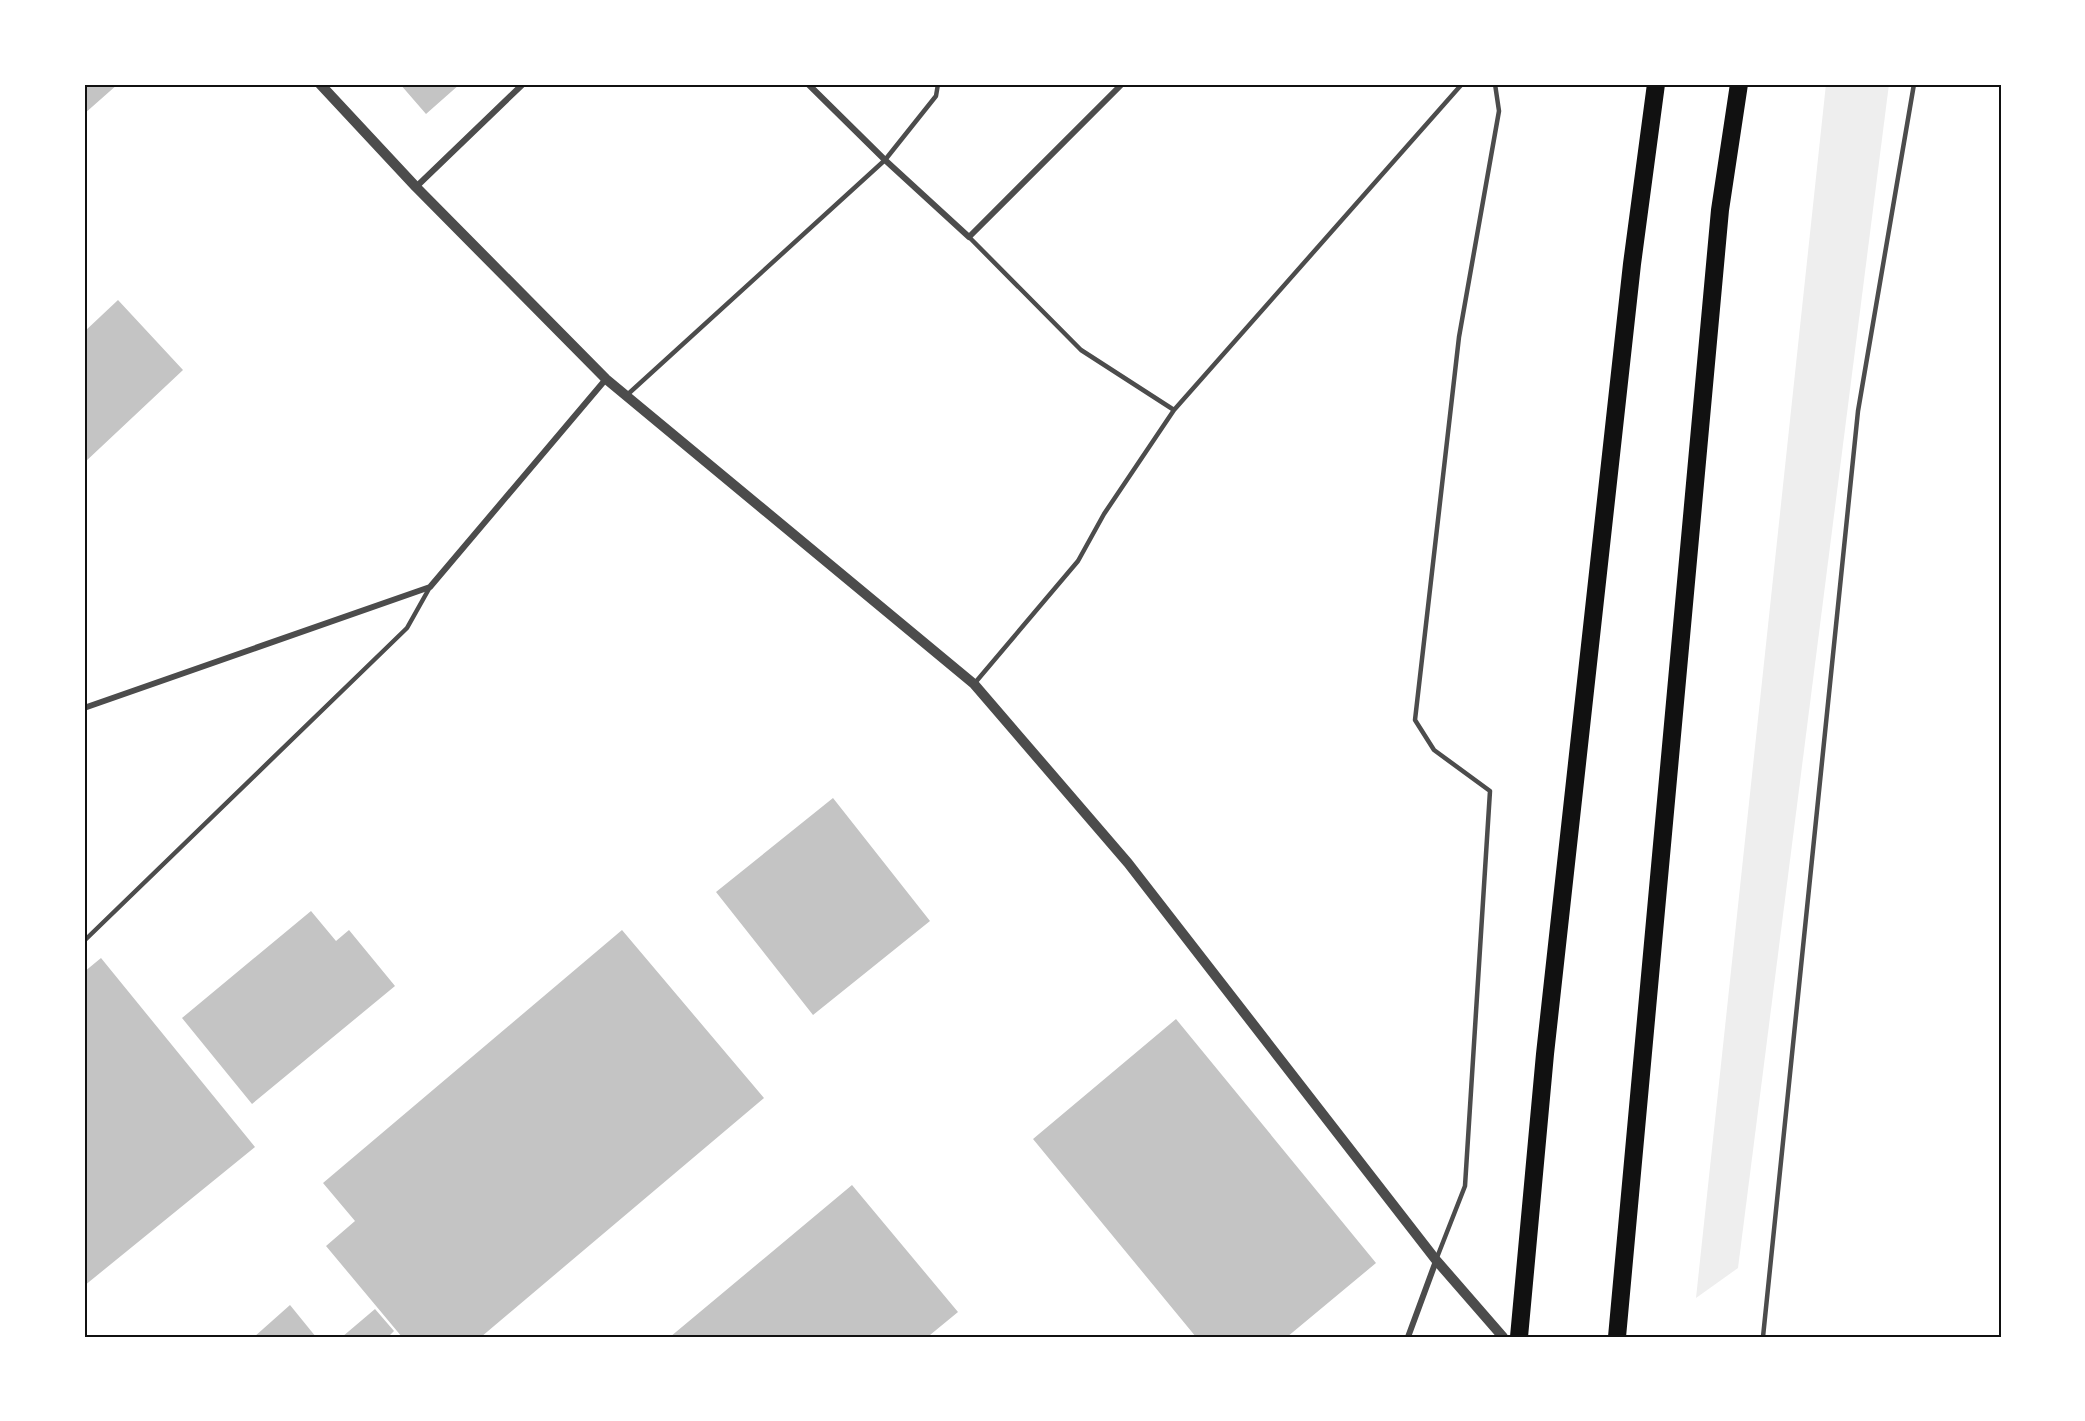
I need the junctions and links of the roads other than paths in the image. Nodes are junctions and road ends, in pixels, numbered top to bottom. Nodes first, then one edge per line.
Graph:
1 (320, 84) edge
2 (523, 84) edge
3 (808, 84) edge
4 (938, 84) edge
5 (1122, 84) edge
6 (1462, 84) edge
7 (1495, 84) edge
8 (1656, 84) edge
9 (1739, 84) edge
10 (1914, 84) edge
11 (885, 160) junction
12 (416, 187) junction
13 (969, 237) junction
14 (606, 379) junction
15 (627, 395) junction
16 (1174, 411) junction
17 (430, 587) junction
18 (974, 684) junction
19 (84, 708) edge
20 (84, 942) edge
21 (1436, 1260) junction
22 (1408, 1337) edge
23 (1503, 1337) edge
24 (1519, 1337) edge
25 (1617, 1337) edge
26 (1763, 1337) edge

1 - 12 street
2 - 12 street
3 - 11 street
4 - 11 lane
5 - 13 street
6 - 16 lane
7 - 21 lane
8 - 24 highway
9 - 25 highway
10 - 26 lane
11 - 13 street
11 - 15 lane
12 - 14 street
13 - 16 lane
14 - 15 street
14 - 17 street
15 - 18 street
16 - 18 lane
17 - 19 street
17 - 20 lane
18 - 21 street
21 - 22 street
21 - 23 street

